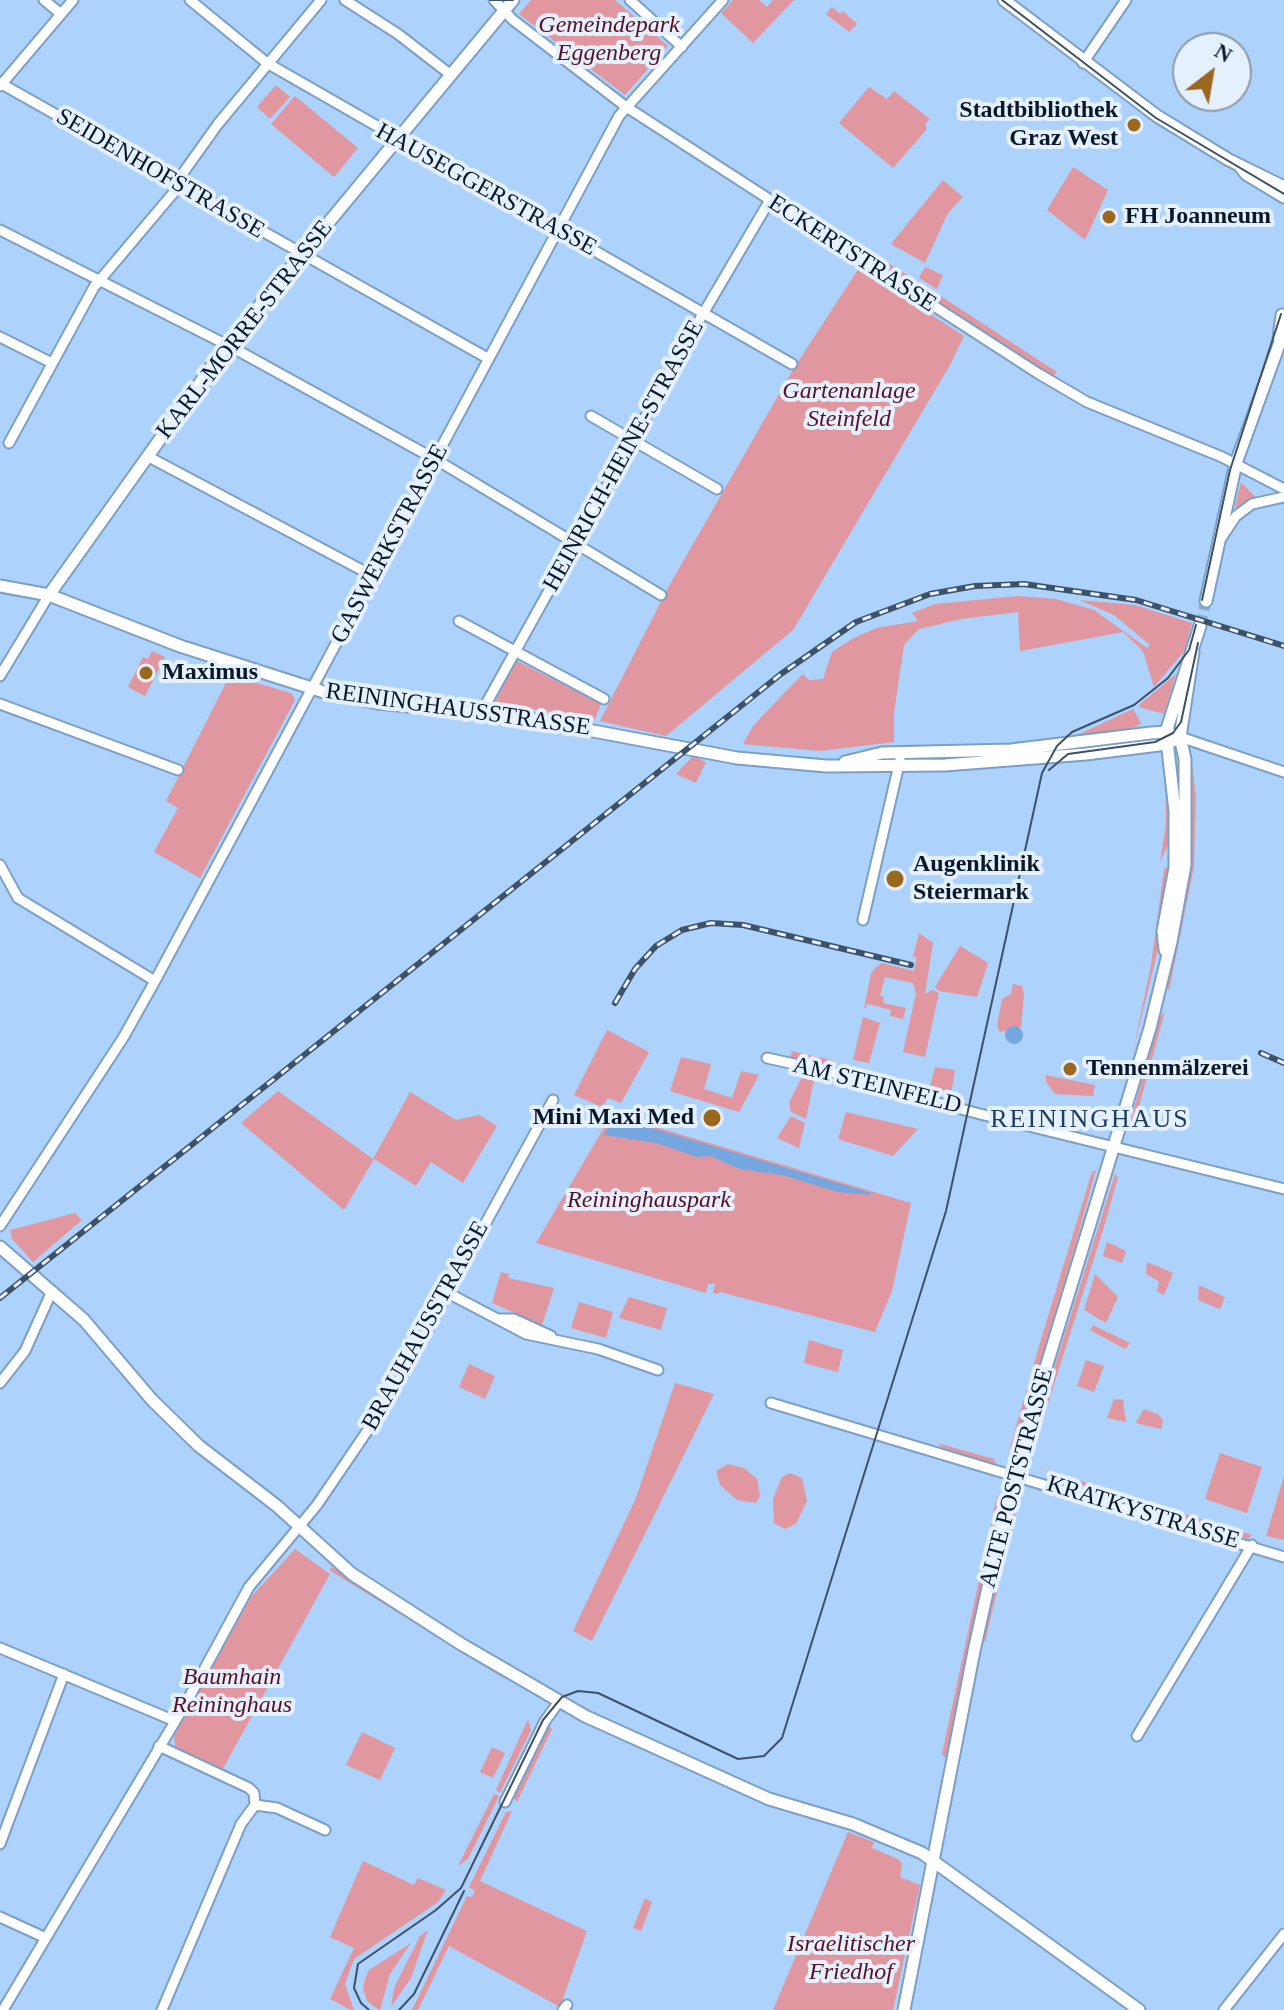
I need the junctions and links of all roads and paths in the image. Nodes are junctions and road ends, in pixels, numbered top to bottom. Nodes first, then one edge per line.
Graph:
1 (44, 0) edge
2 (73, 0) edge
3 (190, 0) edge
4 (321, 0) edge
5 (345, 0) edge
6 (494, 0) edge
7 (513, 0) edge
8 (630, 0) edge
9 (723, 0) edge
10 (1004, 0) edge
11 (1126, 0) edge
12 (504, 10) junction
13 (61, 14) junction
14 (682, 47) junction
15 (267, 63) junction
16 (1083, 63) junction
17 (451, 75) junction
18 (1, 84) edge
19 (625, 106) junction
20 (397, 139) junction
21 (1238, 165) junction
22 (179, 182) junction
23 (1284, 187) edge
24 (1284, 197) edge
25 (773, 203) junction
26 (0, 230) edge
27 (557, 230) junction
28 (302, 254) junction
29 (101, 281) junction
30 (1283, 311) edge
31 (703, 313) junction
32 (0, 337) edge
33 (1282, 337) edge
34 (227, 345) junction
35 (489, 359) junction
36 (52, 363) junction
37 (792, 364) dead end
38 (591, 416) dead end
39 (633, 441) junction
40 (9, 443) dead end
41 (147, 456) junction
42 (434, 459) junction
43 (1236, 463) junction
44 (717, 489) dead end
45 (1284, 489) edge
46 (1284, 497) edge
47 (576, 545) junction
48 (1216, 551) junction
49 (373, 576) junction
50 (0, 586) edge
51 (49, 595) junction
52 (661, 595) dead end
53 (1206, 601) tunnel mouth
54 (459, 621) dead end
55 (1200, 626) tunnel mouth
56 (1193, 652) junction
57 (514, 653) junction
58 (0, 676) edge
59 (313, 688) junction
60 (604, 699) dead end
61 (0, 704) edge
62 (481, 713) junction
63 (1180, 737) junction
64 (1166, 738) junction
65 (1055, 752) junction
66 (903, 753) junction
67 (834, 765) junction
68 (898, 766) junction
69 (178, 770) dead end
70 (1284, 772) edge
71 (0, 865) edge
72 (863, 920) dead end
73 (1166, 955) junction
74 (155, 981) junction
75 (767, 1058) dead end
76 (553, 1100) dead end
77 (1113, 1147) junction
78 (1284, 1188) edge
79 (0, 1226) edge
80 (0, 1247) edge
81 (52, 1291) junction
82 (446, 1292) junction
83 (658, 1370) dead end
84 (0, 1383) edge
85 (771, 1403) dead end
86 (1013, 1475) junction
87 (298, 1525) junction
88 (1252, 1545) junction
89 (1284, 1557) edge
90 (0, 1648) edge
91 (64, 1674) junction
92 (558, 1703) junction
93 (175, 1721) junction
94 (1137, 1736) dead end
95 (159, 1746) junction
96 (505, 1802) dead end
97 (255, 1805) junction
98 (325, 1830) dead end
99 (0, 1844) edge
100 (933, 1860) junction
101 (0, 1917) edge
102 (1284, 1934) edge
103 (46, 1938) junction
104 (3, 2010) edge
105 (162, 2010) edge
106 (904, 2010) edge
107 (1139, 2010) edge
108 (1224, 2010) edge

1 - 13 street
2 - 13 street
3 - 15 street, HAUSEGGERSTRASSE
4 - 15 street
5 - 17 street
6 - 12 street, ECKERTSTRASSE
7 - 12 main road, KARL-MORRE-STRASSE
8 - 14 street
9 - 14 street, GASWERKSTRASSE
10 - 16 main road
11 - 16 street
12 - 17 main road, KARL-MORRE-STRASSE
12 - 19 street, ECKERTSTRASSE
13 - 18 street
14 - 19 street, GASWERKSTRASSE
15 - 20 street, HAUSEGGERSTRASSE
15 - 22 street
16 - 21 main road
17 - 20 main road, KARL-MORRE-STRASSE
18 - 22 street, SEIDENHOFSTRASSE
19 - 25 street, ECKERTSTRASSE
19 - 27 street, GASWERKSTRASSE
20 - 27 street, HAUSEGGERSTRASSE
20 - 28 main road, KARL-MORRE-STRASSE
21 - 23 main road
21 - 24 main road
22 - 28 street, SEIDENHOFSTRASSE
22 - 29 street
25 - 31 street, HEINRICH-HEINE-STRASSE
25 - 43 street, ECKERTSTRASSE
26 - 29 street
27 - 31 street, HAUSEGGERSTRASSE
27 - 35 street, GASWERKSTRASSE
28 - 34 main road, KARL-MORRE-STRASSE
28 - 35 street, SEIDENHOFSTRASSE
29 - 34 street
29 - 36 street
30 - 33 main road
31 - 37 street, HAUSEGGERSTRASSE
31 - 39 street, HEINRICH-HEINE-STRASSE
32 - 36 street
33 - 43 main road
34 - 41 main road, KARL-MORRE-STRASSE
34 - 42 street
35 - 42 street, GASWERKSTRASSE
36 - 40 street
38 - 39 street
39 - 44 street
39 - 47 street, HEINRICH-HEINE-STRASSE
41 - 49 street
41 - 51 main road, KARL-MORRE-STRASSE
42 - 47 street
42 - 49 street, GASWERKSTRASSE
43 - 45 street, ECKERTSTRASSE
43 - 48 main road
46 - 48 street
47 - 52 street
47 - 57 street, HEINRICH-HEINE-STRASSE
48 - 53 main road
49 - 59 street, GASWERKSTRASSE
50 - 51 main road, REININGHAUSSTRASSE
51 - 58 street, KARL-MORRE-STRASSE
51 - 59 main road, REININGHAUSSTRASSE
54 - 57 street
55 - 56 main road, ALTE POSTSTRASSE
56 - 63 main road, ALTE POSTSTRASSE
56 - 64 main road, ALTE POSTSTRASSE
57 - 60 street
57 - 62 street, HEINRICH-HEINE-STRASSE
59 - 62 main road, REININGHAUSSTRASSE
59 - 74 street, GASWERKSTRASSE
61 - 69 street
62 - 67 main road, REININGHAUSSTRASSE
63 - 64 main road, REININGHAUSSTRASSE
63 - 70 street
63 - 73 main road, ALTE POSTSTRASSE
64 - 65 main road, REININGHAUSSTRASSE
64 - 73 main road, ALTE POSTSTRASSE
65 - 66 main road, REININGHAUSSTRASSE
65 - 68 main road, REININGHAUSSTRASSE
66 - 67 main road, REININGHAUSSTRASSE
66 - 68 street
67 - 68 main road, REININGHAUSSTRASSE
68 - 72 street
71 - 74 street
73 - 77 main road, ALTE POSTSTRASSE
74 - 79 street, GASWERKSTRASSE
75 - 77 street, AM STEINFELD
76 - 82 street, BRAUHAUSSTRASSE
77 - 78 street, AM STEINFELD
77 - 86 main road, ALTE POSTSTRASSE
80 - 81 main road
81 - 84 street
81 - 87 main road
82 - 83 street
82 - 87 street, BRAUHAUSSTRASSE
85 - 86 street, KRATKYSTRASSE
86 - 88 street, KRATKYSTRASSE
86 - 100 main road, ALTE POSTSTRASSE
87 - 92 main road
87 - 93 street, BRAUHAUSSTRASSE
88 - 89 street, KRATKYSTRASSE
88 - 94 street
90 - 91 street
91 - 93 street
91 - 99 street
92 - 96 street
92 - 100 main road
93 - 95 street, BRAUHAUSSTRASSE
95 - 97 street
95 - 103 street, BRAUHAUSSTRASSE
97 - 98 street
97 - 105 street
100 - 106 main road, ALTE POSTSTRASSE
100 - 107 main road
101 - 103 street
102 - 108 street
103 - 104 street, BRAUHAUSSTRASSE

